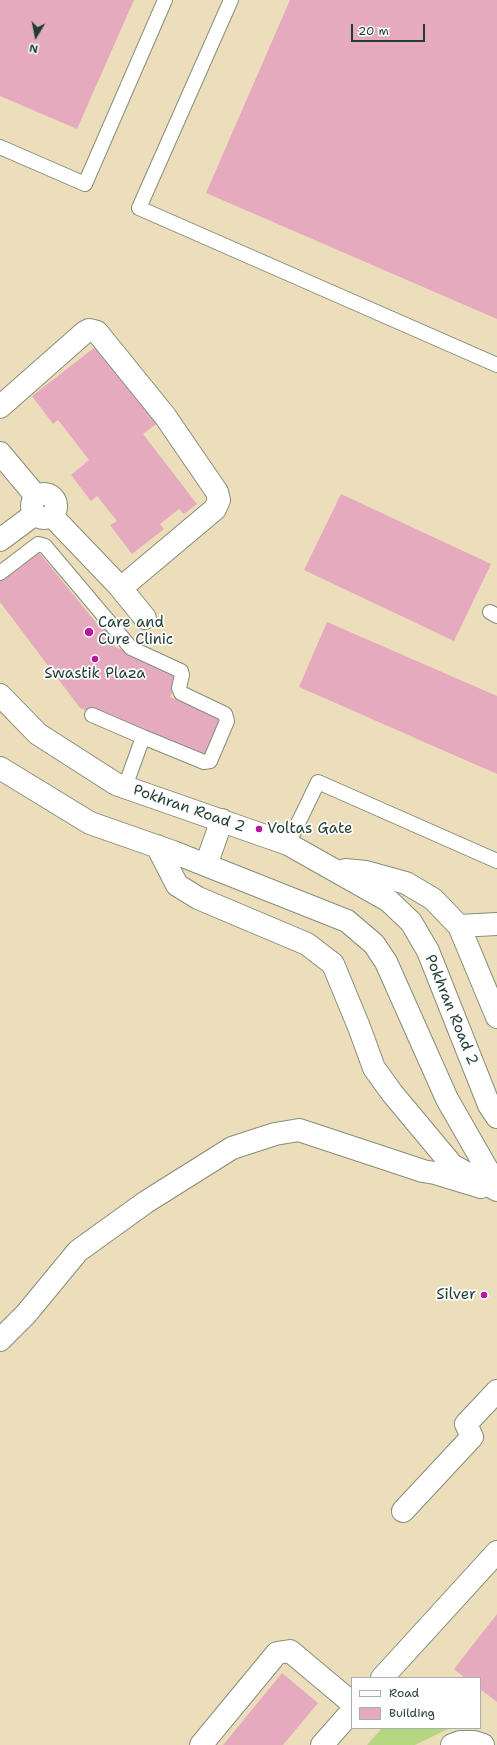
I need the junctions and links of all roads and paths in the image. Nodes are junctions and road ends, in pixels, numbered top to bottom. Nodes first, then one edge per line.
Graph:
1 (165, 0) edge
2 (230, 0) edge
3 (0, 147) edge
4 (497, 365) edge
5 (0, 406) edge
6 (0, 453) edge
7 (41, 509) junction
8 (0, 540) edge
9 (0, 573) edge
10 (121, 588) junction
11 (145, 618) dead end
12 (0, 695) edge
13 (92, 715) dead end
14 (143, 737) junction
15 (0, 768) edge
16 (126, 787) junction
17 (222, 820) junction
18 (288, 844) junction
19 (157, 846) junction
20 (497, 862) edge
21 (206, 865) junction
22 (334, 869) junction
23 (497, 924) edge
24 (459, 926) junction
25 (497, 1017) edge
26 (493, 1111) edge
27 (497, 1183) edge
28 (497, 1191) edge
29 (0, 1340) edge
30 (497, 1391) edge
31 (403, 1511) dead end
32 (497, 1552) edge
33 (383, 1677) edge
34 (351, 1702) edge
35 (351, 1712) edge
36 (201, 1745) edge
37 (322, 1745) edge
38 (452, 1745) edge
39 (483, 1745) edge

1 - 3 lane
2 - 4 lane
5 - 10 main road
6 - 7 main road
7 - 8 main road
7 - 10 main road
9 - 14 lane
10 - 11 main road
12 - 16 main road, Pokhran Road 2
13 - 14 lane
14 - 16 lane
15 - 19 main road
16 - 17 main road, Pokhran Road 2
17 - 18 main road, Pokhran Road 2
17 - 21 main road
18 - 20 lane
18 - 22 main road, Pokhran Road 2
19 - 21 main road
19 - 28 main road
21 - 27 main road
22 - 24 main road
22 - 26 main road, Pokhran Road 2
23 - 24 main road
24 - 25 main road
28 - 29 main road
30 - 31 main road
32 - 33 main road
34 - 36 main road
35 - 37 main road
38 - 39 main road

